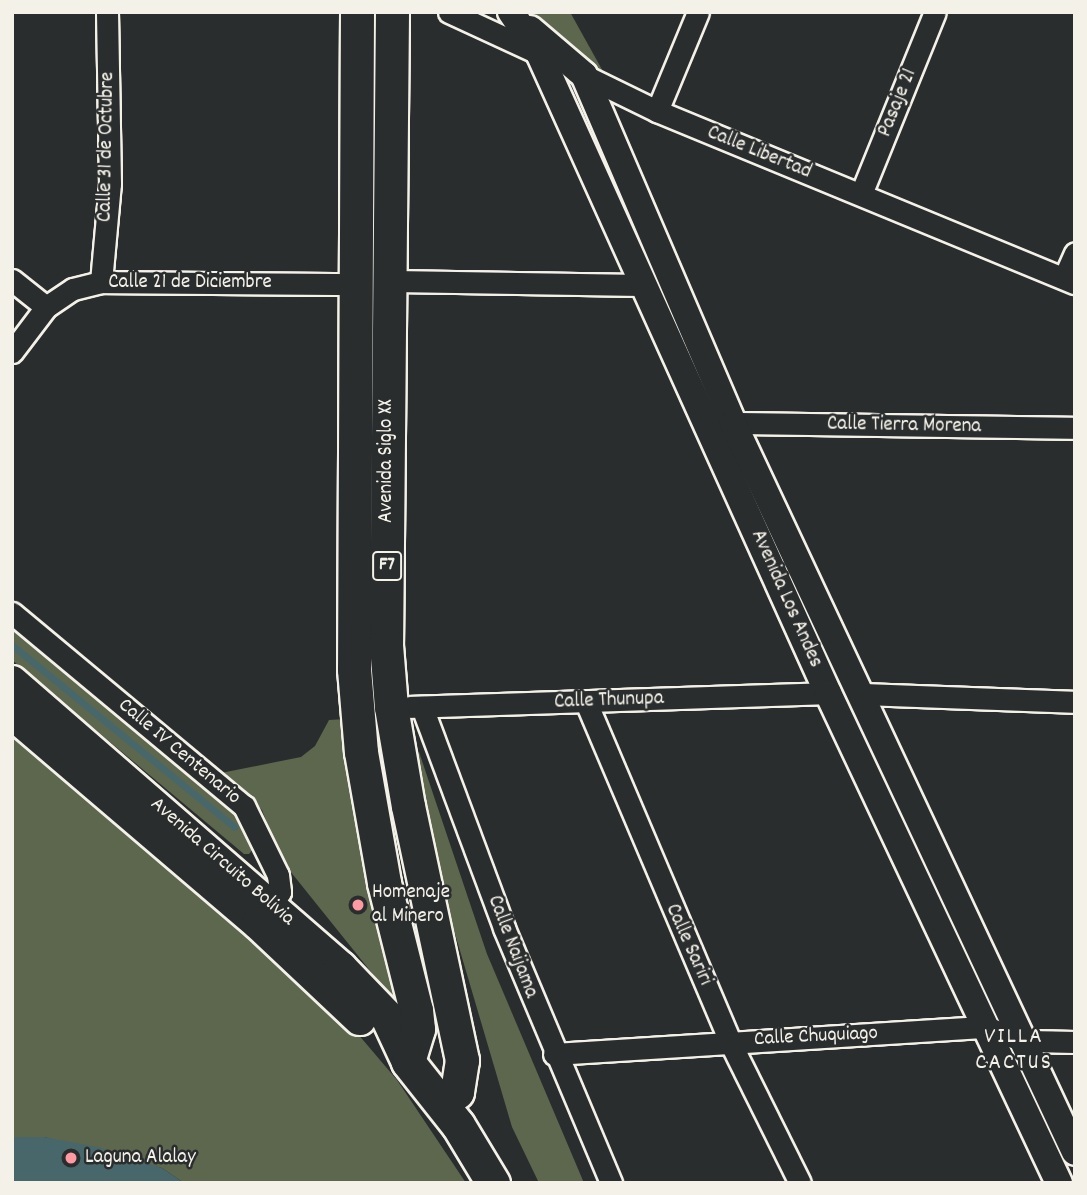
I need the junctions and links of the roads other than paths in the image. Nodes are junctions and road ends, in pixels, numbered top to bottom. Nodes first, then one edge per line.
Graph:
1 (107, 12) edge
2 (357, 12) edge
3 (449, 12) edge
4 (698, 12) edge
5 (934, 12) edge
6 (510, 14) edge
7 (397, 19) edge
8 (539, 53) junction
9 (584, 75) junction
10 (657, 111) junction
11 (861, 194) junction
12 (1075, 253) edge
13 (12, 280) edge
14 (389, 281) junction
15 (1070, 281) edge
16 (101, 282) junction
17 (354, 284) junction
18 (645, 285) junction
19 (46, 307) junction
20 (12, 352) edge
21 (733, 423) junction
22 (1075, 429) edge
23 (12, 613) edge
24 (12, 682) edge
25 (828, 694) junction
26 (860, 694) junction
27 (586, 702) junction
28 (1075, 702) edge
29 (407, 707) junction
30 (12, 713) edge
31 (266, 914) junction
32 (986, 1027) junction
33 (1024, 1041) junction
34 (730, 1042) junction
35 (1075, 1042) edge
36 (554, 1054) junction
37 (408, 1062) junction
38 (442, 1103) junction
39 (1075, 1152) edge
40 (493, 1183) edge
41 (611, 1183) edge
42 (800, 1183) edge
43 (1059, 1183) edge

1 - 16 street, Calle 31 de Octubre
2 - 17 highway, Avenida Siglo XX / F7
3 - 8 street, Calle Libertad
4 - 10 street
5 - 11 street, Pasaje 21
6 - 8 street, Avenida Los Andes
6 - 9 street, Avenida Los Andes
7 - 14 highway, Avenida Siglo XX / F7
8 - 9 street, Calle Libertad
8 - 18 street, Avenida Los Andes
9 - 10 street, Calle Libertad
9 - 21 street, Avenida Los Andes
10 - 11 street, Calle Libertad
11 - 15 street, Calle Libertad
12 - 15 street
13 - 19 street
14 - 18 street
14 - 29 highway, Avenida Siglo XX / F7
16 - 17 street, Calle 21 de Diciembre
16 - 19 street, Calle 21 de Diciembre
17 - 37 highway, Avenida Siglo XX / F7
18 - 25 street, Avenida Los Andes
19 - 20 street, Calle 21 de Diciembre
21 - 22 street, Calle Tierra Morena
21 - 26 street, Avenida Los Andes
23 - 31 street, Calle IV Centenario
24 - 31 main road, Avenida Circuito Bolivia
25 - 27 street, Calle Thunupa
25 - 32 street, Avenida Los Andes
26 - 28 street
26 - 33 street, Avenida Los Andes
27 - 29 street, Calle Thunupa
27 - 34 street, Calle Sariri
29 - 36 street, Calle Naijama
29 - 38 highway, Avenida Siglo XX / F7
30 - 31 main road, Avenida Circuito Bolivia
31 - 37 main road, Avenida Circuito Bolivia
32 - 33 street, Calle Chuquiago
32 - 34 street, Calle Chuquiago
32 - 43 street, Avenida Los Andes
33 - 35 street, Calle Chuquiago
33 - 39 street, Avenida Los Andes
34 - 36 street, Calle Chuquiago
34 - 42 street, Calle Sariri
36 - 41 street, Calle Naijama
37 - 38 highway, Avenida Circuito Bolivia
38 - 40 highway, Avenida Circuito Bolivia

